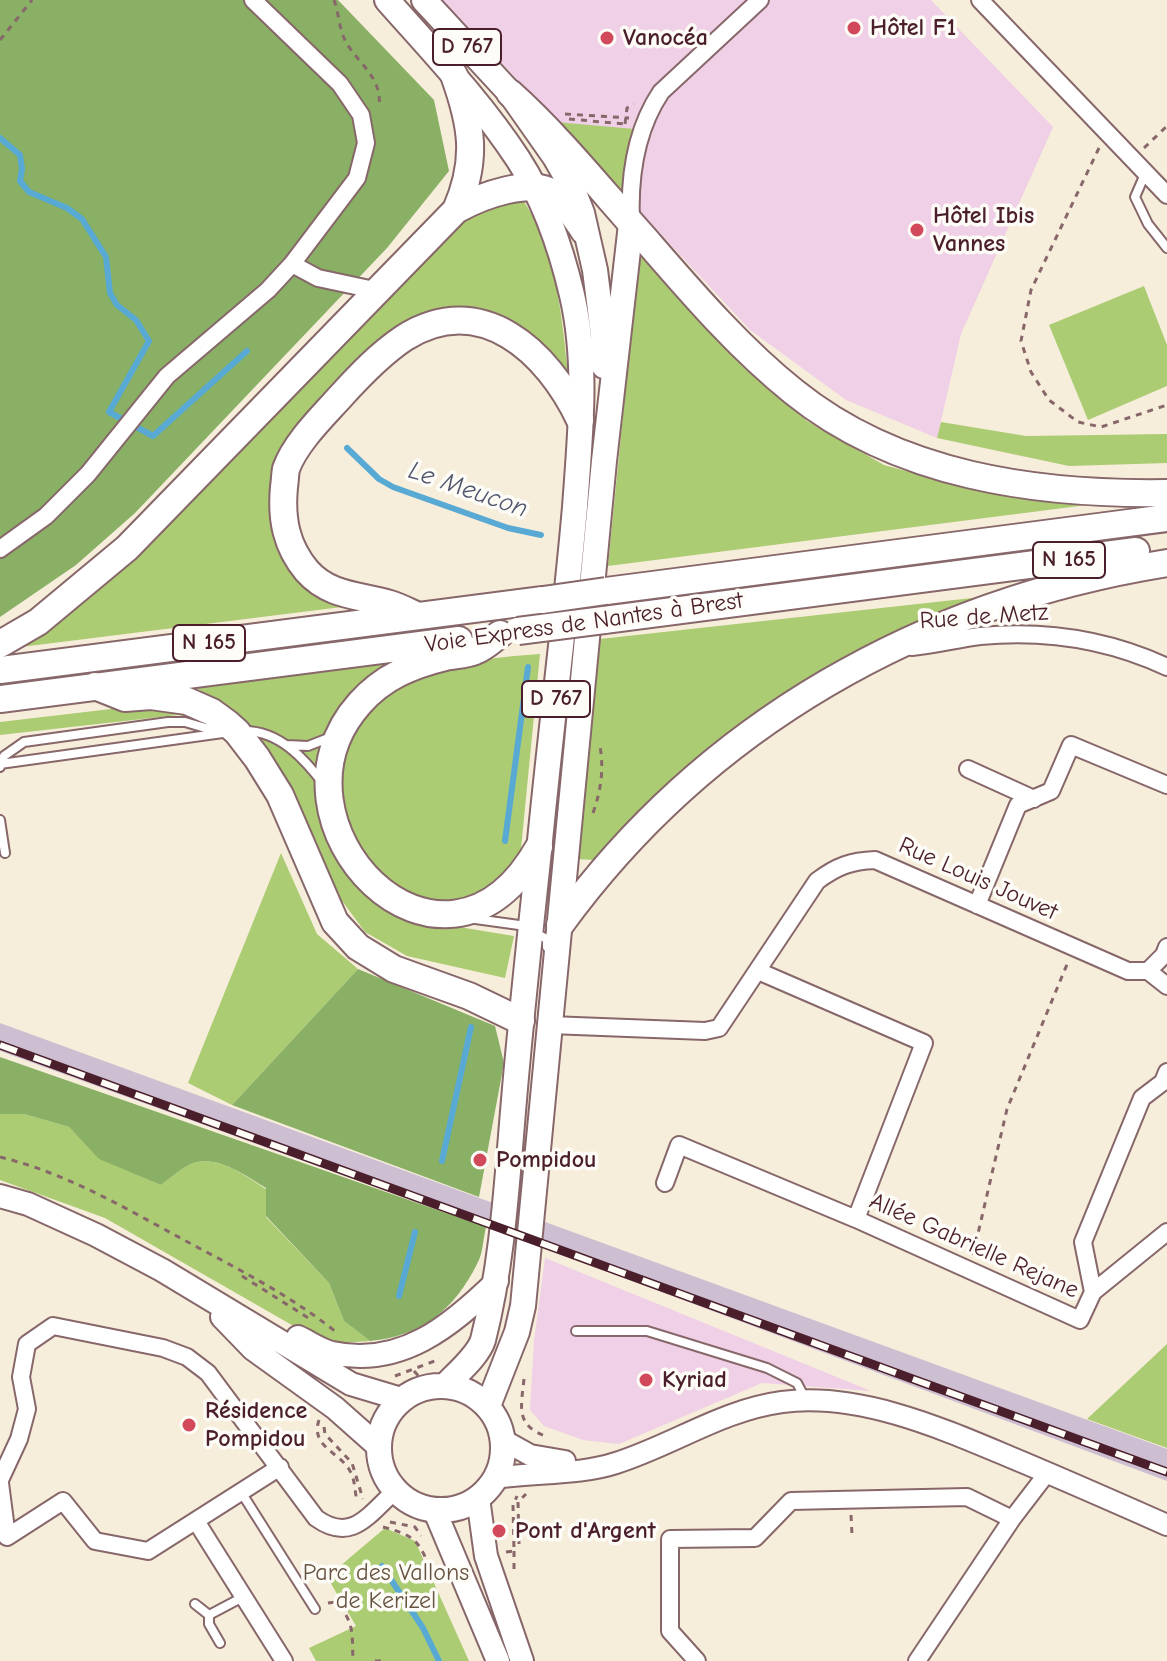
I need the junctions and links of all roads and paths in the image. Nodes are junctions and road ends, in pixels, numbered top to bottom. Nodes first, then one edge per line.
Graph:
1 (32, 0) edge
2 (253, 0) edge
3 (334, 0) edge
4 (387, 0) edge
5 (424, 0) edge
6 (760, 0) edge
7 (980, 0) edge
8 (0, 40) edge
9 (454, 75) junction
10 (510, 93) junction
11 (563, 113) dead end
12 (361, 115) junction
13 (639, 118) dead end
14 (1167, 126) edge
15 (1106, 133) junction
16 (1131, 159) junction
17 (1145, 174) junction
18 (533, 187) junction
19 (1167, 195) edge
20 (456, 210) junction
21 (631, 224) junction
22 (584, 231) junction
23 (1167, 248) edge
24 (292, 264) junction
25 (379, 291) junction
26 (1167, 405) edge
27 (580, 420) junction
28 (604, 461) junction
29 (1167, 493) edge
30 (1167, 518) edge
31 (1167, 547) edge
32 (0, 549) edge
33 (1167, 563) edge
34 (418, 616) junction
35 (509, 633) junction
36 (0, 644) edge
37 (895, 648) junction
38 (1167, 667) edge
39 (0, 670) edge
40 (95, 686) junction
41 (0, 699) edge
42 (230, 732) junction
43 (340, 733) junction
44 (286, 745) junction
45 (0, 766) edge
46 (968, 769) dead end
47 (1167, 785) edge
48 (330, 793) junction
49 (1034, 799) junction
50 (0, 820) edge
51 (539, 847) junction
52 (5, 853) dead end
53 (977, 905) junction
54 (446, 915) junction
55 (560, 925) junction
56 (531, 932) junction
57 (1074, 947) junction
58 (1167, 947) edge
59 (758, 971) junction
60 (1148, 971) junction
61 (554, 981) junction
62 (1167, 986) edge
63 (521, 1021) junction
64 (550, 1025) junction
65 (1167, 1072) edge
66 (0, 1157) edge
67 (665, 1183) dead end
68 (0, 1196) edge
69 (856, 1219) junction
70 (1167, 1232) edge
71 (970, 1270) junction
72 (497, 1281) junction
73 (1093, 1292) junction
74 (202, 1296) junction
75 (576, 1331) dead end
76 (340, 1334) dead end
77 (409, 1366) dead end
78 (524, 1370) dead end
79 (437, 1386) junction
80 (401, 1399) junction
81 (806, 1400) junction
82 (488, 1406) junction
83 (328, 1412) junction
84 (537, 1433) dead end
85 (503, 1440) junction
86 (379, 1447) junction
87 (629, 1459) junction
88 (280, 1467) junction
89 (1048, 1472) junction
90 (496, 1478) junction
91 (0, 1481) edge
92 (526, 1485) dead end
93 (396, 1490) junction
94 (240, 1491) junction
95 (528, 1492) dead end
96 (478, 1498) junction
97 (363, 1499) dead end
98 (358, 1504) dead end
99 (434, 1509) junction
100 (1012, 1519) junction
101 (196, 1521) junction
102 (386, 1521) dead end
103 (1167, 1525) edge
104 (383, 1527) dead end
105 (424, 1541) dead end
106 (519, 1544) dead end
107 (496, 1552) dead end
108 (430, 1568) dead end
109 (244, 1596) junction
110 (335, 1602) dead end
111 (195, 1604) dead end
112 (315, 1609) dead end
113 (209, 1615) junction
114 (220, 1643) dead end
115 (284, 1661) edge
116 (353, 1661) edge
117 (375, 1661) edge
118 (385, 1661) edge
119 (498, 1661) edge
120 (522, 1661) edge
121 (697, 1661) edge
122 (917, 1661) edge

1 - 8 path
2 - 12 street
3 - 12 path
4 - 9 main road, D 767
5 - 10 main road, D 767
6 - 21 street
7 - 15 street
9 - 18 main road, D 767
9 - 20 highway
10 - 21 highway
10 - 22 main road, D 767
11 - 13 path
12 - 24 street
14 - 16 path
15 - 16 street
15 - 26 path
16 - 17 street
17 - 19 street
17 - 23 lane
18 - 20 highway
18 - 22 highway
18 - 27 main road, D 767
20 - 25 highway
21 - 28 main road
21 - 29 highway
22 - 28 main road, D 767
24 - 25 street
24 - 32 street
25 - 36 highway
27 - 34 highway
27 - 51 main road, D 767
28 - 55 main road, D 767
30 - 34 highway, Voie Express de Nantes à Brest / N 165, bridge
31 - 35 highway, Voie Express de Nantes à Brest / N 165, bridge
33 - 37 highway
34 - 39 highway, Voie Express de Nantes à Brest / N 165
35 - 40 highway, Voie Express de Nantes à Brest / N 165
35 - 43 highway
37 - 38 street, Rue de Metz
37 - 55 highway
40 - 41 highway, Voie Express de Nantes à Brest / N 165
40 - 42 highway
42 - 44 lane
42 - 45 lane
42 - 45 lane
42 - 63 highway
43 - 44 lane
43 - 48 highway
44 - 48 lane
46 - 49 street
47 - 49 street
48 - 54 highway
49 - 53 street
50 - 52 lane
51 - 54 highway
51 - 56 main road, D 767
53 - 57 street, Rue Louis Jouvet
53 - 59 street, Rue Louis Jouvet
54 - 56 lane
55 - 61 main road, D 767
56 - 61 lane
56 - 63 main road, D 767
57 - 60 street, Rue Louis Jouvet
57 - 71 path
58 - 60 street
59 - 64 street, Rue Louis Jouvet
59 - 69 street
60 - 62 street
61 - 64 main road, D 767
63 - 72 main road, D 767
64 - 82 main road, D 767
65 - 73 street, Allée Gabrielle Rejane
66 - 76 path
67 - 69 street, Allée Gabrielle Rejane
68 - 74 main road
69 - 71 street, Allée Gabrielle Rejane
70 - 73 street
71 - 73 street, Allée Gabrielle Rejane
72 - 74 main road
72 - 79 main road, D 767
74 - 80 main road
74 - 83 main road
75 - 81 lane
77 - 79 path
78 - 84 path
79 - 80 main road
79 - 82 main road
80 - 86 main road
81 - 87 street
81 - 89 street
82 - 85 main road
83 - 86 main road
83 - 97 path
83 - 98 path
85 - 87 street
85 - 90 main road
86 - 93 main road
87 - 90 street
88 - 91 street
88 - 93 street
88 - 94 street
89 - 100 street
89 - 103 street
90 - 96 main road
91 - 101 street
92 - 107 path
93 - 99 main road
94 - 101 street
94 - 112 lane
95 - 106 path
96 - 99 main road
96 - 120 main road
99 - 119 main road
100 - 121 street
100 - 122 street
101 - 109 street
102 - 105 path
104 - 108 path
109 - 113 lane
109 - 115 street
110 - 116 path
111 - 113 lane
113 - 114 lane
117 - 118 path

